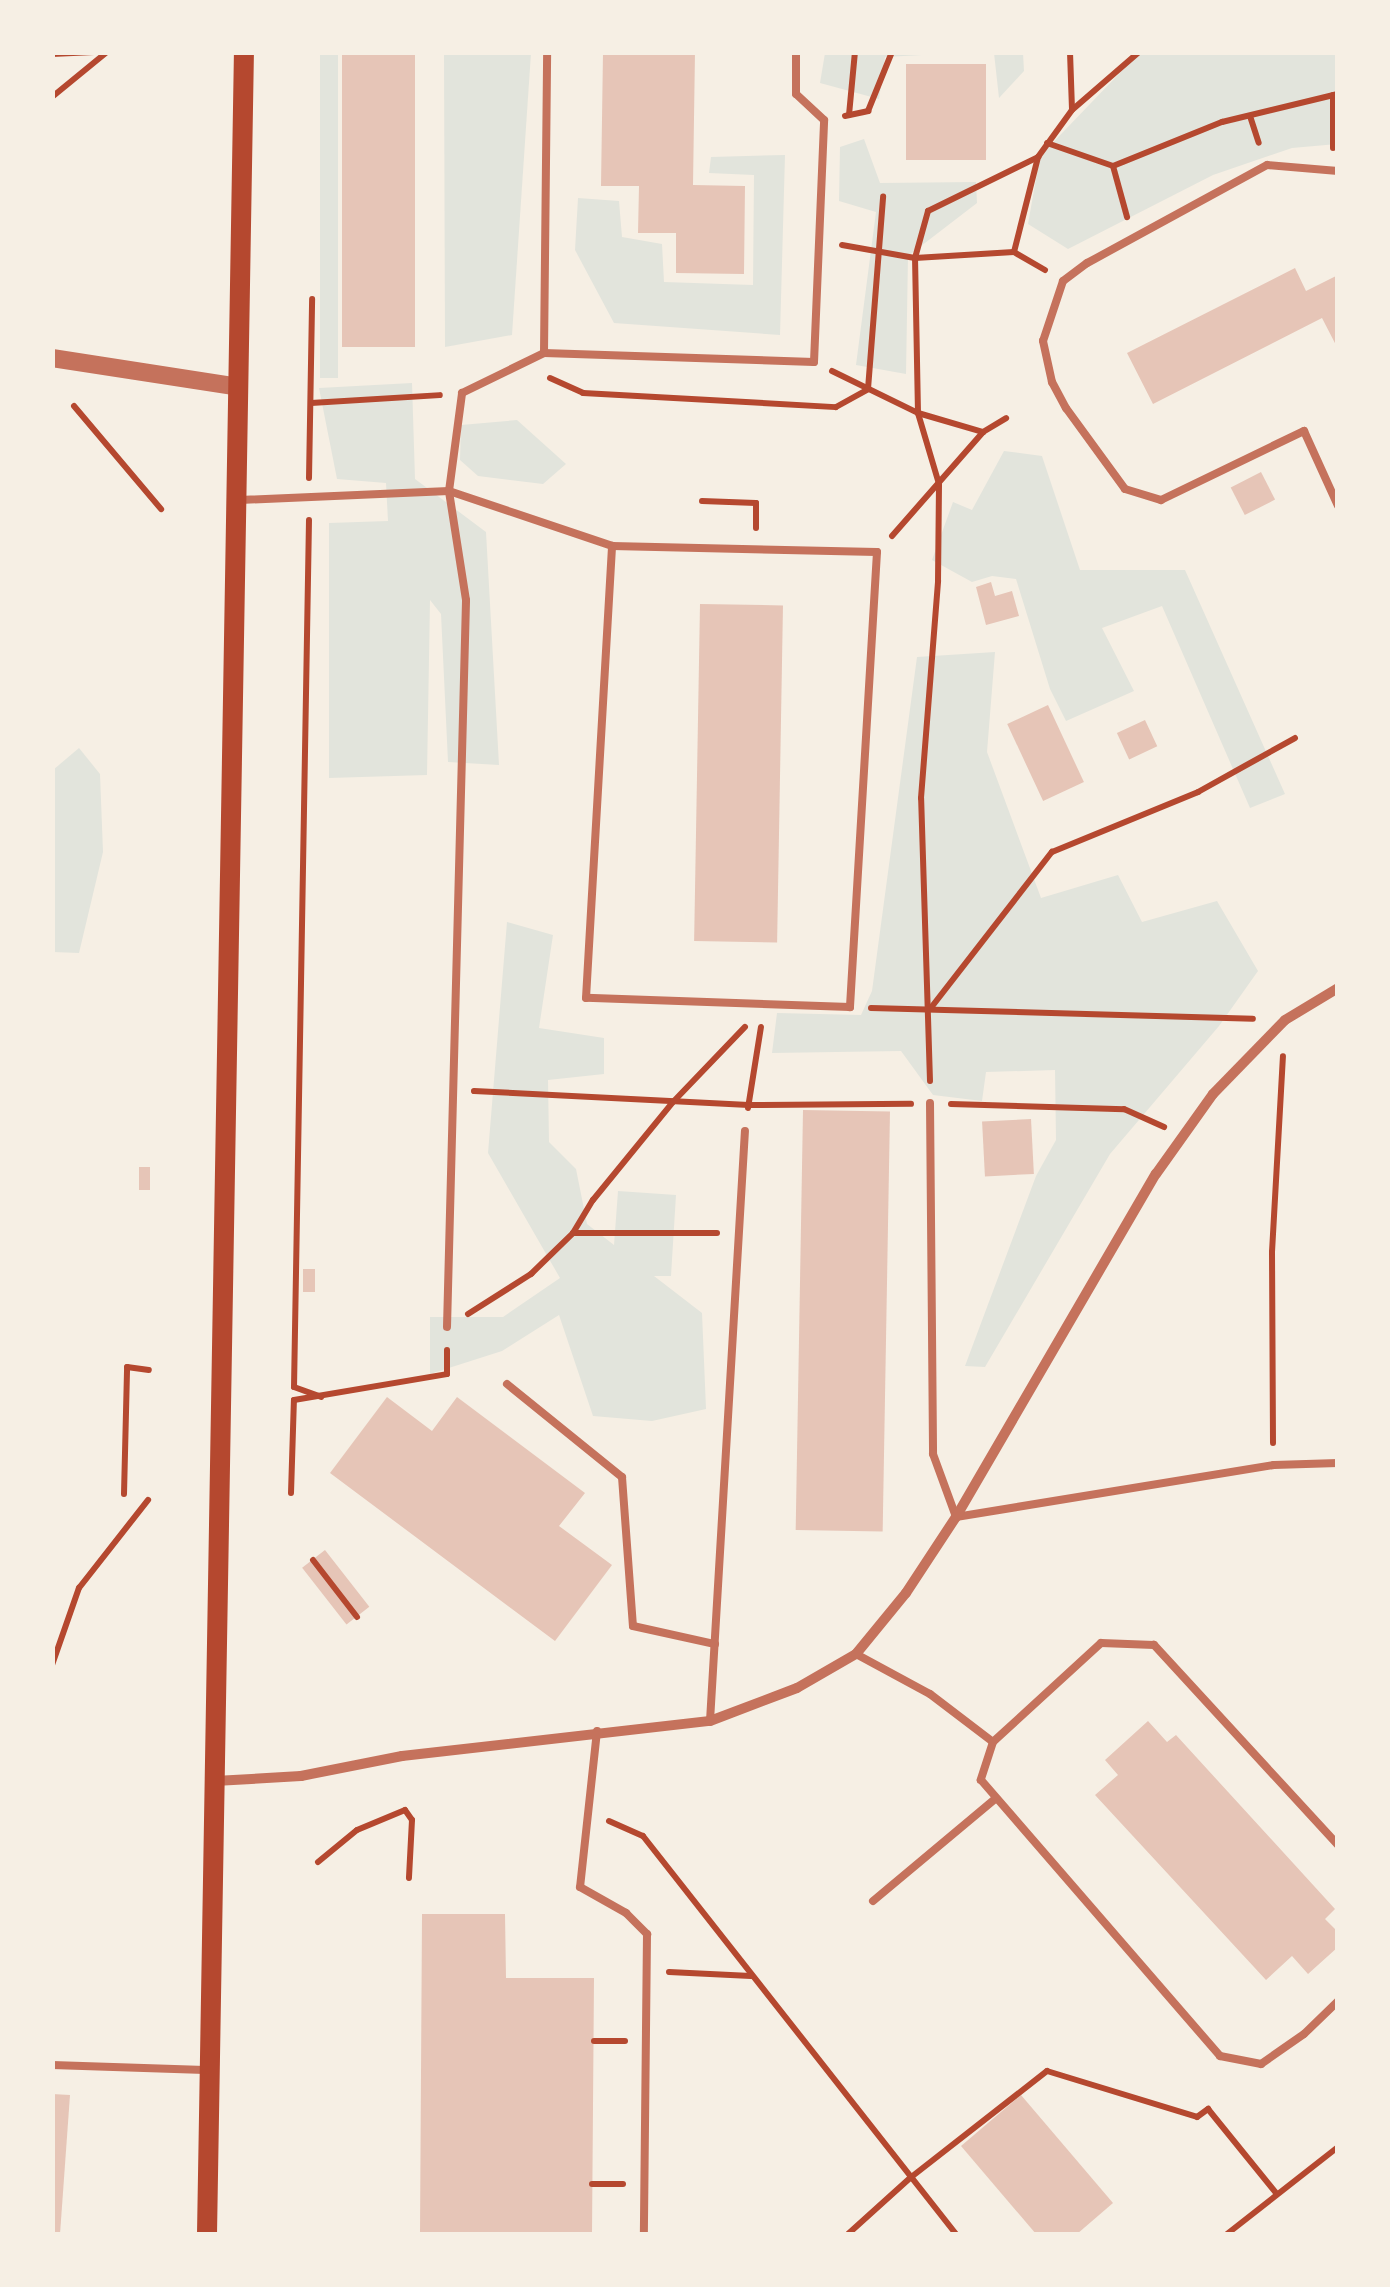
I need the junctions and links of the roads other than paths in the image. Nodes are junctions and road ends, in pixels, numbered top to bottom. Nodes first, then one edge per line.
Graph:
1 (244, 52) edge
2 (547, 52) edge
3 (796, 52) edge
4 (1336, 171) edge
5 (544, 353) junction
6 (52, 358) edge
7 (239, 387) junction
8 (449, 491) junction
9 (237, 500) junction
10 (1338, 506) edge
11 (612, 546) junction
12 (1338, 988) edge
13 (930, 1103) road end
14 (745, 1131) road end
15 (447, 1327) road end
16 (507, 1384) dead end
17 (1338, 1463) edge
18 (956, 1518) junction
19 (714, 1644) junction
20 (856, 1654) junction
21 (710, 1721) junction
22 (598, 1731) junction
23 (993, 1742) junction
24 (216, 1781) junction
25 (996, 1798) junction
26 (1338, 1845) edge
27 (872, 1901) dead end
28 (1338, 2001) edge
29 (52, 2065) edge
30 (210, 2070) junction
31 (207, 2234) edge
32 (644, 2234) edge

1 - 7 main road
2 - 5 lane
3 - 5 lane
4 - 10 lane
5 - 8 lane
6 - 7 street
7 - 9 main road
8 - 9 lane
8 - 11 lane
8 - 15 lane
9 - 24 main road
11 - 11 lane
12 - 18 street
13 - 18 lane
14 - 19 lane
16 - 19 lane
17 - 18 lane
18 - 20 street
19 - 21 lane
20 - 21 street
20 - 23 lane
21 - 22 street
22 - 24 street
22 - 32 lane
23 - 25 lane
23 - 26 lane
24 - 30 main road
25 - 27 lane
25 - 28 lane
29 - 30 lane
30 - 31 main road

